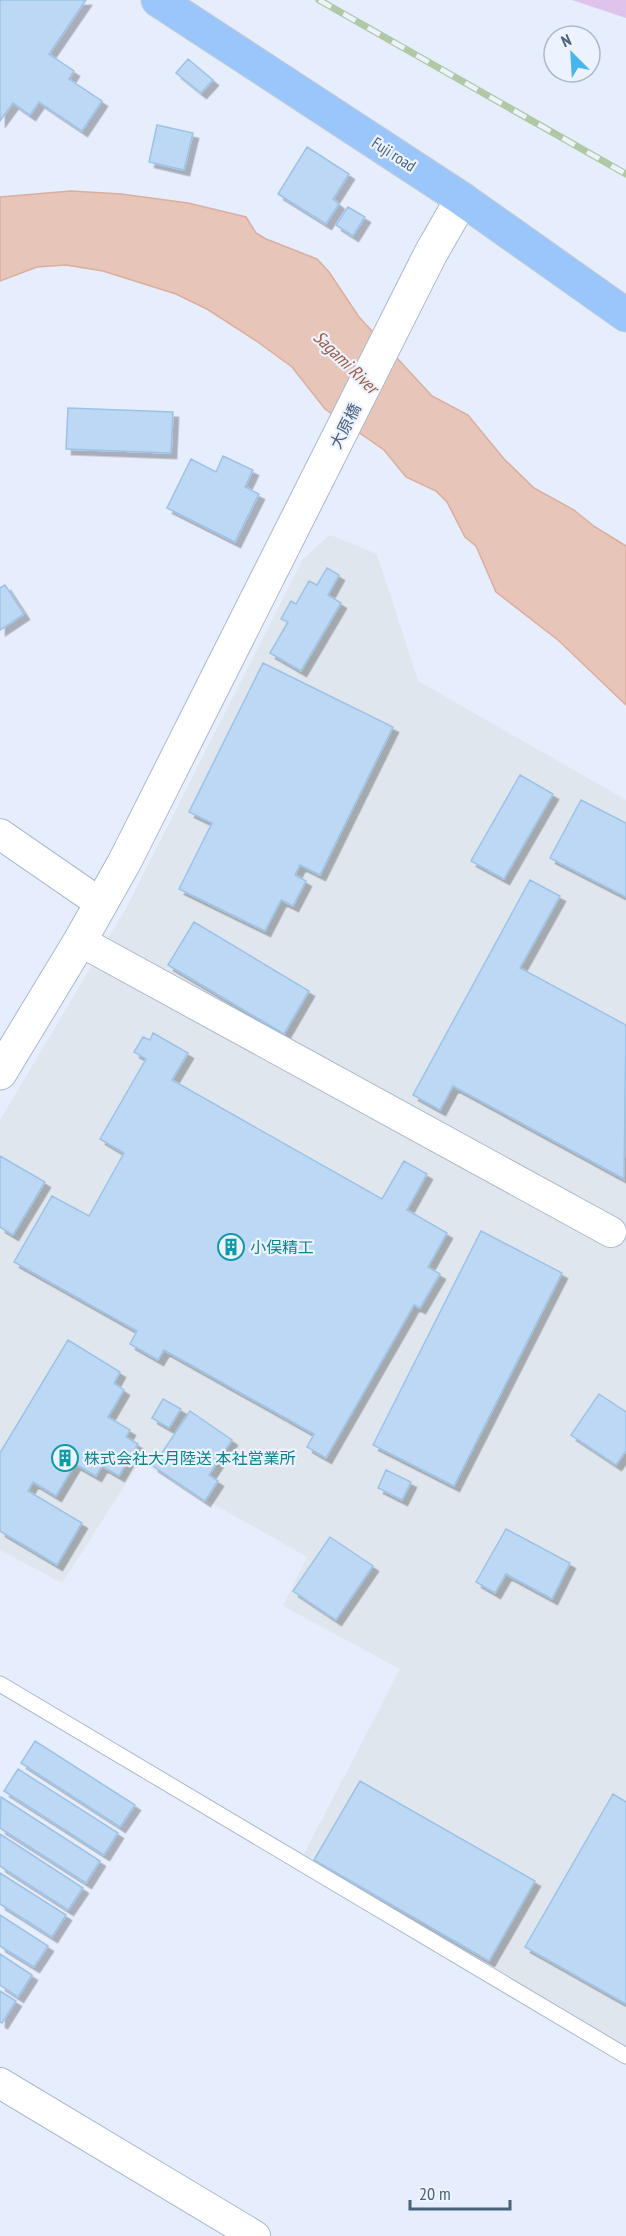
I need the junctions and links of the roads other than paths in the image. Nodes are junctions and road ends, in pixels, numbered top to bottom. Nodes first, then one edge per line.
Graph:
1 (158, 0) edge
2 (462, 199) junction
3 (626, 315) edge
4 (0, 834) edge
5 (100, 903) junction
6 (80, 941) junction
7 (0, 1073) edge
8 (618, 1237) edge
9 (0, 1684) edge
10 (626, 2056) edge
11 (0, 2083) edge
12 (255, 2236) edge

1 - 2 highway, Fuji road
2 - 3 highway, Fuji road
2 - 5 street, 大原橋
4 - 5 street
5 - 6 street, 大原橋
6 - 7 street, 大原橋
6 - 8 street
9 - 10 lane
11 - 12 street

